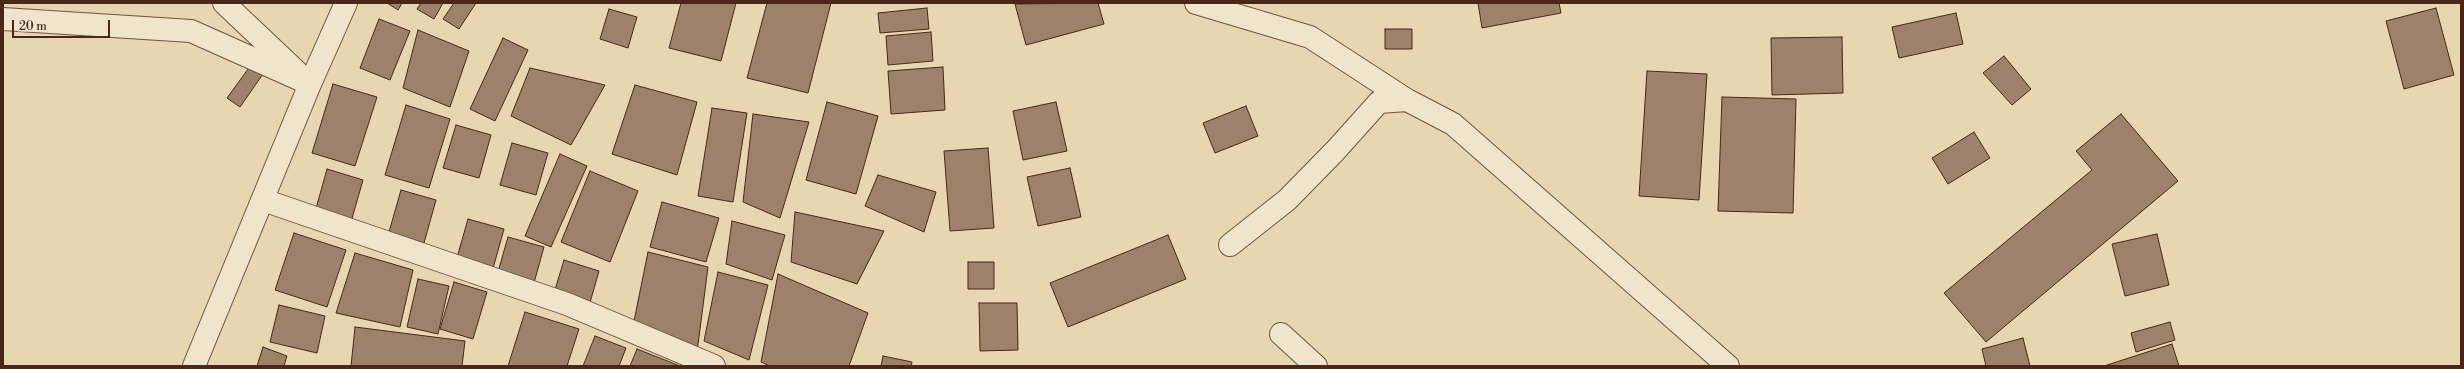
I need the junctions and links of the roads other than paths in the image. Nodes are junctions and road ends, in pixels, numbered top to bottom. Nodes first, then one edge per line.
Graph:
1 (224, 3) edge
2 (346, 3) edge
3 (1196, 3) edge
4 (3, 19) edge
5 (310, 84) junction
6 (1407, 100) junction
7 (263, 200) junction
8 (1230, 246) dead end
9 (1281, 334) dead end
10 (194, 366) edge
11 (714, 366) edge
12 (1316, 366) edge
13 (1728, 366) edge

1 - 5 street
2 - 5 street
3 - 6 street
4 - 5 street
5 - 7 street
6 - 8 street
6 - 13 street
7 - 10 street
7 - 11 street
9 - 12 street

